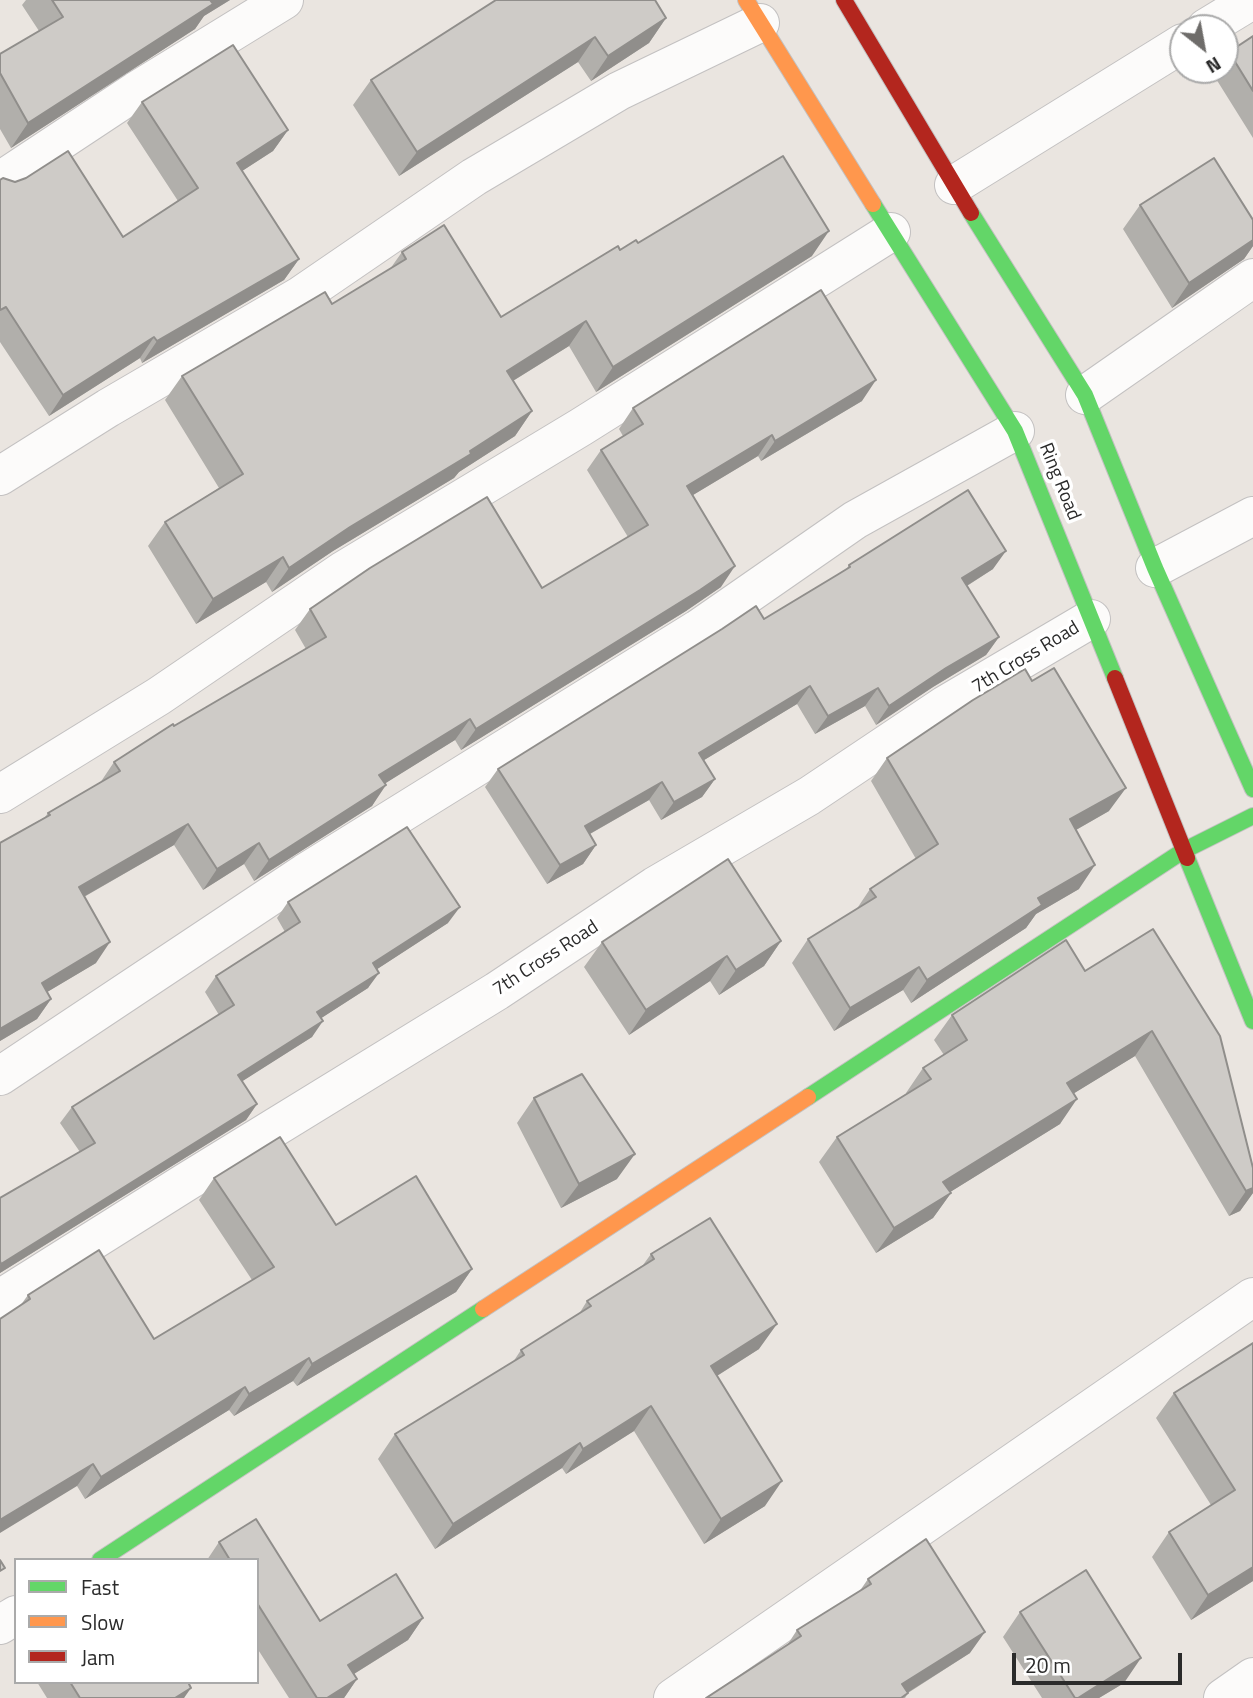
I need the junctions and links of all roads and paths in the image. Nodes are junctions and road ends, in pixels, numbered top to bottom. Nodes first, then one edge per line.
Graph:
1 (284, 0) edge
2 (844, 0) edge
3 (1252, 0) edge
4 (753, 12) edge
5 (1229, 14) edge
6 (1169, 52) edge
7 (0, 181) edge
8 (954, 185) junction
9 (891, 232) junction
10 (1253, 278) edge
11 (1085, 395) junction
12 (1015, 432) junction
13 (0, 476) edge
14 (1253, 516) edge
15 (1155, 568) junction
16 (1091, 619) junction
17 (1253, 789) edge
18 (0, 794) edge
19 (1253, 816) edge
20 (1183, 851) junction
21 (1253, 1021) edge
22 (0, 1076) edge
23 (1253, 1297) edge
24 (0, 1299) edge
25 (103, 1558) edge
26 (1253, 1677) edge
27 (673, 1698) edge
28 (1223, 1698) edge

1 - 7 street
2 - 8 main road
3 - 5 street
4 - 9 main road, Ring Road
4 - 13 street
6 - 8 street
8 - 11 main road
9 - 12 main road, Ring Road
9 - 18 street
10 - 11 street
11 - 15 main road
12 - 16 main road, Ring Road
12 - 22 street
14 - 15 street
15 - 17 main road
16 - 20 main road, Ring Road
16 - 24 street, 7th Cross Road
19 - 20 main road
20 - 21 main road, Ring Road
20 - 25 main road
23 - 27 street
26 - 28 street

